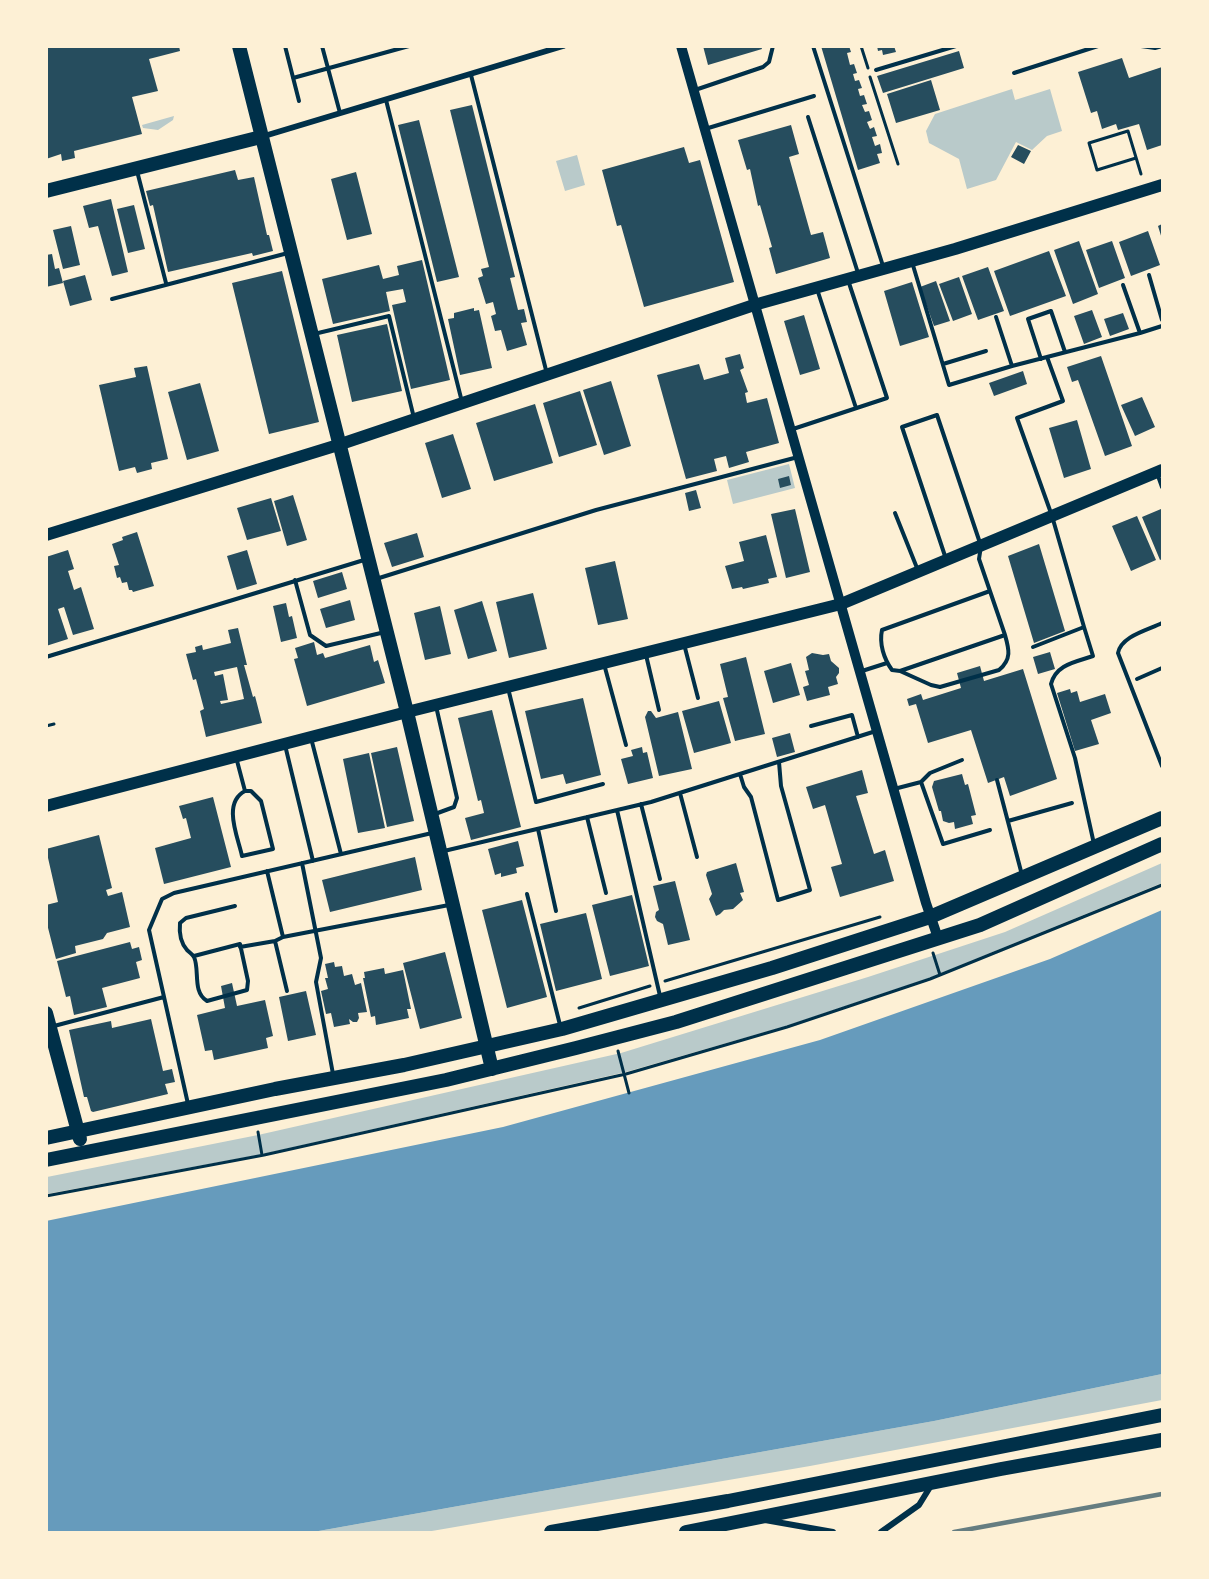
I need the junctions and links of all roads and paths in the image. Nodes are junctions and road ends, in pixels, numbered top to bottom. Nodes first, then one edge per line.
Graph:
1 (239, 46) edge
2 (285, 46) edge
3 (322, 46) edge
4 (409, 46) edge
5 (563, 46) edge
6 (681, 46) edge
7 (773, 46) edge
8 (813, 46) edge
9 (861, 46) edge
10 (956, 46) edge
11 (1098, 46) edge
12 (1142, 46) edge
13 (1162, 46) edge
14 (328, 68) junction
15 (876, 70) dead end
16 (1014, 74) dead end
17 (471, 75) junction
18 (293, 78) junction
19 (694, 90) junction
20 (814, 96) dead end
21 (386, 100) junction
22 (299, 101) dead end
23 (340, 113) junction
24 (808, 117) dead end
25 (705, 129) junction
26 (261, 137) junction
27 (1136, 158) junction
28 (898, 164) dead end
29 (136, 168) junction
30 (1141, 174) dead end
31 (1162, 185) edge
32 (46, 191) edge
33 (290, 252) junction
34 (912, 261) junction
35 (884, 269) junction
36 (1149, 275) dead end
37 (854, 278) junction
38 (166, 283) junction
39 (1123, 285) dead end
40 (817, 288) junction
41 (112, 299) dead end
42 (754, 306) junction
43 (996, 317) dead end
44 (1162, 320) edge
45 (1162, 326) edge
46 (1140, 333) junction
47 (311, 335) junction
48 (986, 351) dead end
49 (1065, 352) junction
50 (1047, 357) junction
51 (1041, 358) junction
52 (943, 364) junction
53 (1012, 366) junction
54 (547, 375) junction
55 (463, 403) junction
56 (856, 408) junction
57 (414, 419) junction
58 (791, 430) junction
59 (338, 445) junction
60 (798, 457) junction
61 (1160, 471) edge
62 (1162, 487) edge
63 (895, 513) dead end
64 (1052, 516) junction
65 (46, 536) edge
66 (981, 546) junction
67 (368, 558) junction
68 (946, 560) junction
69 (919, 572) junction
70 (295, 580) junction
71 (373, 580) junction
72 (990, 591) junction
73 (841, 604) junction
74 (1162, 623) edge
75 (1084, 627) junction
76 (386, 632) junction
77 (1005, 635) junction
78 (684, 643) junction
79 (1033, 647) dead end
80 (646, 653) junction
81 (46, 657) edge
82 (604, 663) junction
83 (886, 663) junction
84 (1162, 668) edge
85 (860, 671) junction
86 (900, 671) junction
87 (1137, 679) dead end
88 (508, 687) junction
89 (698, 698) dead end
90 (435, 705) junction
91 (659, 710) dead end
92 (407, 712) junction
93 (54, 724) dead end
94 (46, 726) edge
95 (811, 726) dead end
96 (877, 731) junction
97 (311, 737) junction
98 (858, 737) junction
99 (285, 744) junction
100 (626, 745) dead end
101 (236, 757) junction
102 (962, 760) dead end
103 (779, 762) junction
104 (1162, 766) edge
105 (740, 774) junction
106 (997, 780) dead end
107 (921, 782) junction
108 (603, 784) dead end
109 (894, 789) junction
110 (245, 791) junction
111 (680, 793) junction
112 (1072, 803) dead end
113 (641, 804) junction
114 (46, 806) edge
115 (617, 810) junction
116 (432, 816) junction
117 (587, 817) junction
118 (1162, 818) edge
119 (1008, 821) junction
120 (538, 829) junction
121 (990, 830) dead end
122 (435, 832) junction
123 (1162, 844) edge
124 (1095, 848) junction
125 (440, 852) junction
126 (341, 854) junction
127 (697, 858) dead end
128 (313, 861) junction
129 (302, 863) junction
130 (267, 871) junction
131 (660, 879) dead end
132 (1023, 879) junction
133 (1162, 885) edge
134 (606, 893) dead end
135 (527, 894) dead end
136 (453, 905) junction
137 (235, 906) dead end
138 (556, 911) dead end
139 (880, 917) dead end
140 (930, 917) junction
141 (316, 931) junction
142 (283, 937) junction
143 (938, 938) junction
144 (275, 941) junction
145 (240, 947) junction
146 (932, 951) dead end
147 (194, 956) junction
148 (940, 975) junction
149 (658, 984) junction
150 (287, 991) dead end
151 (164, 997) junction
152 (661, 1000) junction
153 (579, 1008) dead end
154 (48, 1019) edge
155 (561, 1029) junction
156 (486, 1046) junction
157 (618, 1049) dead end
158 (492, 1069) junction
159 (624, 1074) junction
160 (334, 1078) junction
161 (629, 1092) dead end
162 (189, 1108) junction
163 (257, 1130) dead end
164 (78, 1132) junction
165 (46, 1138) edge
166 (84, 1152) junction
167 (262, 1156) junction
168 (46, 1160) edge
169 (46, 1196) edge
170 (1162, 1415) edge
171 (1162, 1440) edge
172 (933, 1483) junction
173 (756, 1518) junction
174 (551, 1533) edge
175 (686, 1533) edge
176 (833, 1533) edge
177 (881, 1533) edge

1 - 26 main road
2 - 18 lane
3 - 14 lane
4 - 14 lane
5 - 17 street
6 - 19 street
7 - 19 lane
8 - 35 lane
9 - 28 path
10 - 15 lane
11 - 16 lane
12 - 13 lane
14 - 18 lane
14 - 23 lane
17 - 21 street
17 - 54 lane
18 - 22 lane
19 - 25 street
20 - 25 lane
21 - 23 street
21 - 55 lane
23 - 26 street
24 - 37 lane
25 - 42 street
26 - 29 main road
26 - 33 main road
27 - 27 path
27 - 30 path
29 - 32 main road
29 - 38 lane
31 - 34 main road
33 - 38 lane
33 - 47 main road
34 - 35 main road
34 - 52 lane
35 - 37 main road
36 - 44 lane
37 - 40 main road
37 - 56 lane
38 - 41 lane
39 - 46 lane
40 - 42 main road
40 - 56 lane
42 - 54 main road
42 - 58 street
43 - 53 lane
45 - 46 lane
46 - 49 lane
47 - 57 lane
47 - 59 main road
48 - 52 lane
49 - 50 lane
49 - 51 lane
50 - 51 lane
50 - 64 lane
51 - 53 lane
52 - 53 lane
54 - 55 main road
55 - 57 main road
56 - 58 lane
57 - 59 main road
58 - 60 street
59 - 65 main road
59 - 67 main road
60 - 71 lane
60 - 73 street
61 - 62 lane
61 - 64 main road
63 - 69 lane
64 - 66 main road
64 - 75 lane
66 - 68 main road
66 - 68 lane
66 - 72 lane
67 - 70 lane
67 - 71 main road
68 - 69 main road
69 - 73 main road
70 - 76 lane
70 - 81 lane
71 - 76 main road
72 - 77 lane
72 - 83 lane
73 - 78 main road
73 - 85 street
74 - 104 lane
75 - 79 lane
75 - 124 lane
76 - 92 main road
77 - 86 lane
77 - 86 lane
78 - 80 main road
78 - 89 lane
80 - 82 main road
80 - 91 lane
82 - 88 main road
82 - 100 lane
83 - 85 lane
83 - 86 lane
84 - 87 lane
85 - 96 street
88 - 90 main road
88 - 108 lane
90 - 92 main road
90 - 116 lane
92 - 97 main road
92 - 116 main road
93 - 94 path
95 - 98 lane
96 - 98 lane
96 - 109 street
97 - 99 main road
97 - 126 lane
98 - 103 lane
99 - 101 main road
99 - 128 lane
101 - 110 lane
101 - 114 main road
102 - 107 lane
103 - 105 lane
103 - 105 lane
105 - 111 lane
106 - 119 lane
107 - 109 lane
107 - 121 lane
109 - 140 street
110 - 110 lane
111 - 113 lane
111 - 127 lane
112 - 119 lane
113 - 115 lane
113 - 131 lane
115 - 117 lane
115 - 149 lane
116 - 122 main road
117 - 120 lane
117 - 134 lane
118 - 124 main road
119 - 132 lane
120 - 125 lane
120 - 138 lane
122 - 125 main road
122 - 126 lane
123 - 143 main road
124 - 132 main road
125 - 136 main road
126 - 128 lane
128 - 129 lane
129 - 130 lane
129 - 141 lane
130 - 142 lane
130 - 151 lane
132 - 140 main road
133 - 148 path
135 - 155 lane
136 - 141 lane
136 - 156 main road
137 - 147 lane
139 - 149 path
140 - 143 street
140 - 152 main road
141 - 142 lane
141 - 160 lane
142 - 144 lane
143 - 158 main road
144 - 145 lane
144 - 150 lane
145 - 147 lane
145 - 147 lane
146 - 148 path
148 - 159 path
149 - 152 lane
149 - 153 path
151 - 154 lane
151 - 162 lane
152 - 155 main road
154 - 164 main road
155 - 156 main road
156 - 158 main road
156 - 160 main road
157 - 159 path
158 - 166 main road
159 - 161 path
159 - 167 path
160 - 162 main road
162 - 164 main road
163 - 167 path
164 - 165 main road
164 - 166 main road
166 - 168 main road
167 - 169 path
170 - 174 main road
171 - 172 main road
172 - 173 main road
172 - 177 street
173 - 175 main road
173 - 176 street

